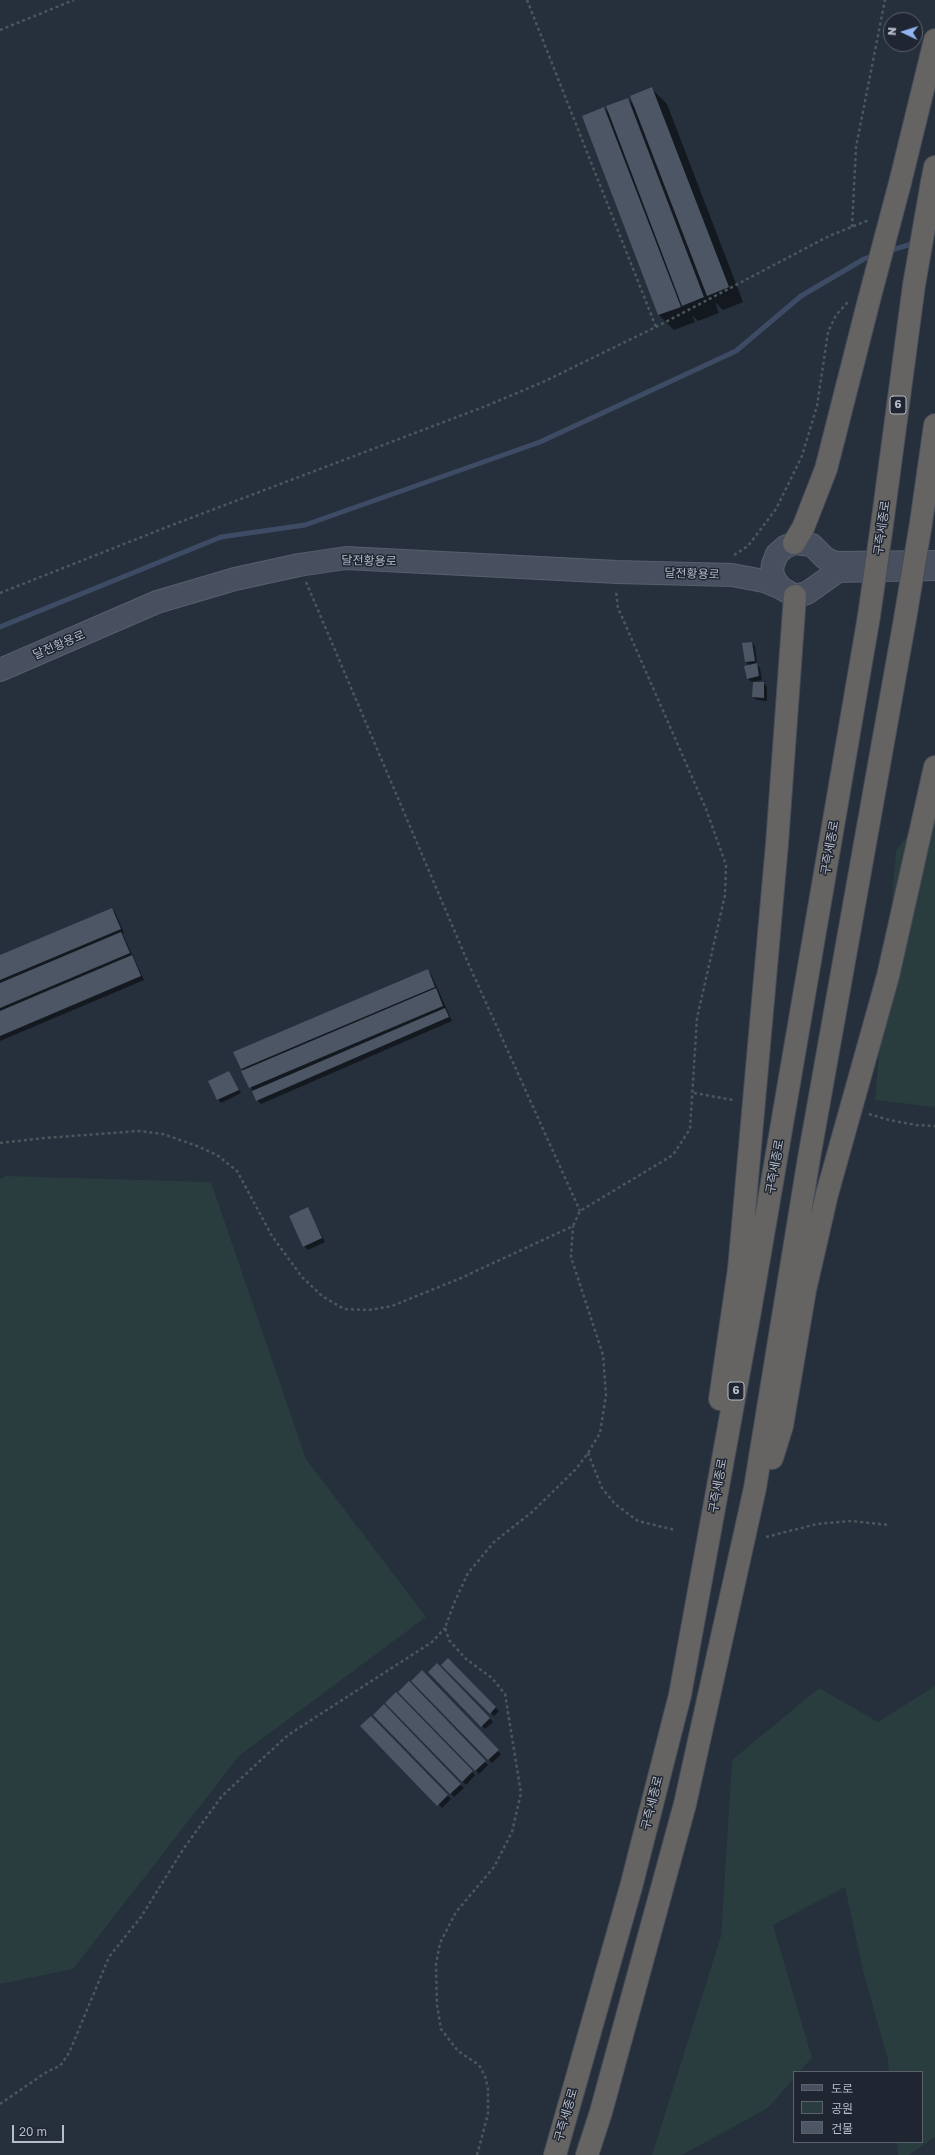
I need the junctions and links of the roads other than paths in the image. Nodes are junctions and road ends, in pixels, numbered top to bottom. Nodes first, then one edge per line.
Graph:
1 (935, 40) edge
2 (934, 175) edge
3 (935, 425) edge
4 (786, 548) junction
5 (935, 562) edge
6 (733, 565) junction
7 (935, 570) edge
8 (788, 592) junction
9 (0, 670) edge
10 (935, 767) edge
11 (733, 1587) junction
12 (680, 1695) junction
13 (555, 2155) edge
14 (587, 2155) edge

1 - 4 highway, bridge
2 - 12 highway, 구즉세종로 / 6, bridge
3 - 11 highway, bridge
4 - 5 main road
4 - 6 main road
4 - 8 main road
6 - 8 main road
6 - 9 main road, 달전황용로
7 - 8 main road
8 - 12 highway
10 - 11 highway
11 - 14 highway
12 - 13 highway, 구즉세종로 / 6

